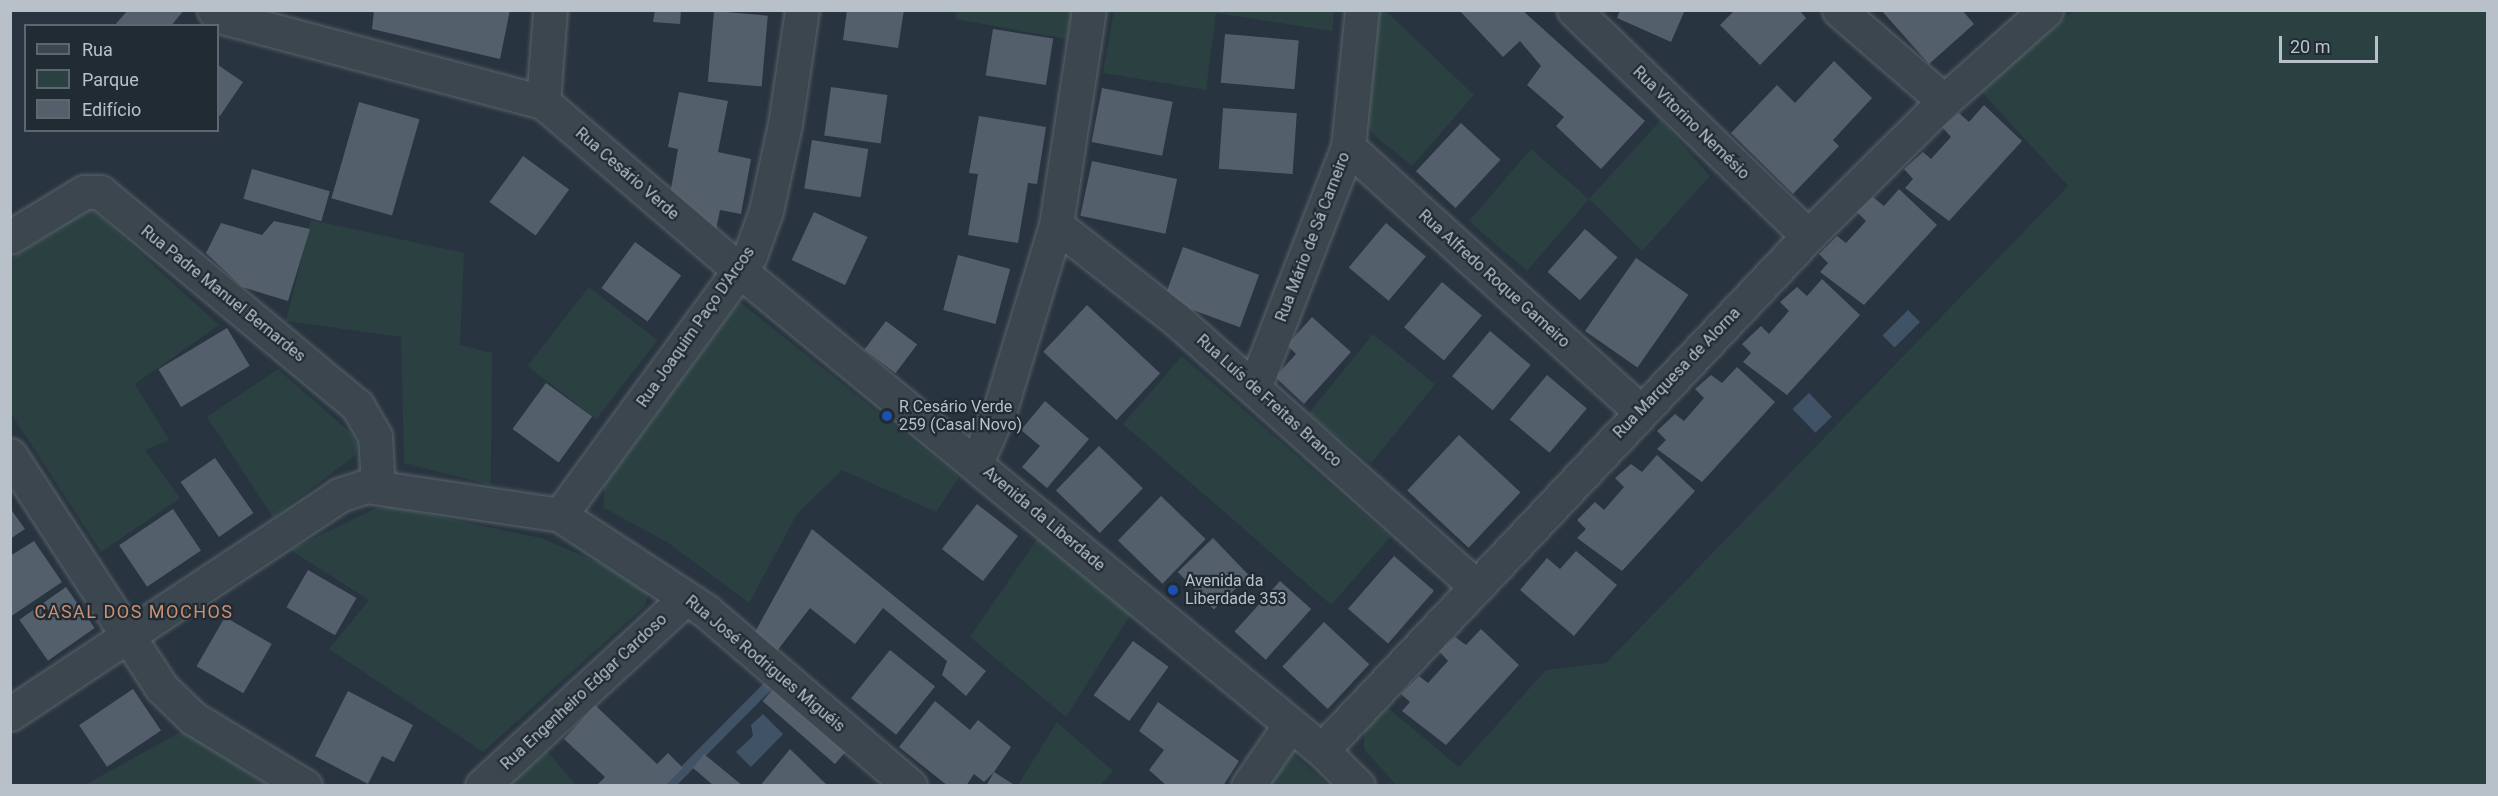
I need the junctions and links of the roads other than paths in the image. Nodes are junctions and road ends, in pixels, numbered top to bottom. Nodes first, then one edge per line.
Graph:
1 (214, 10) edge
2 (550, 10) edge
3 (802, 10) edge
4 (1089, 10) edge
5 (1362, 10) edge
6 (1839, 10) edge
7 (2046, 10) edge
8 (1579, 12) edge
9 (296, 22) edge
10 (1944, 101) junction
11 (543, 102) junction
12 (1348, 147) junction
13 (1056, 225) junction
14 (1808, 236) junction
15 (10, 237) edge
16 (739, 270) junction
17 (1254, 388) junction
18 (1640, 411) junction
19 (10, 455) edge
20 (976, 463) junction
21 (378, 487) junction
22 (560, 515) junction
23 (1475, 585) junction
24 (686, 598) junction
25 (128, 636) junction
26 (10, 714) edge
27 (1290, 725) junction
28 (1323, 750) junction
29 (305, 786) edge
30 (482, 786) edge
31 (910, 786) edge
32 (1248, 786) edge
33 (1358, 786) edge

1 - 9 street, Rua Cesário Verde
2 - 11 street
3 - 16 street, Rua Joaquim Paço D'Arcos
4 - 13 street, Avenida da Liberdade
5 - 12 street, Rua Mário de Sá Carneiro
6 - 10 street
7 - 10 street, Rua Marquesa de Alorna
8 - 14 street, Rua Vitorino Nemésio
9 - 11 street, Rua Cesário Verde
10 - 14 street, Rua Marquesa de Alorna
11 - 16 street, Rua Cesário Verde
12 - 17 street, Rua Mário de Sá Carneiro
12 - 18 street, Rua Alfredo Roque Gameiro
13 - 17 street, Rua Luís de Freitas Branco
13 - 20 street, Avenida da Liberdade
14 - 18 street, Rua Marquesa de Alorna
15 - 21 street, Rua Padre Manuel Bernardes
16 - 20 street, Rua Cesário Verde
16 - 22 street, Rua Joaquim Paço D'Arcos
17 - 23 street, Rua Luís de Freitas Branco
18 - 23 street, Rua Marquesa de Alorna
19 - 25 street
20 - 27 street, Avenida da Liberdade
21 - 22 street, Rua José Rodrigues Miguéis
21 - 25 street, Rua José Rodrigues Miguéis
22 - 24 street, Rua José Rodrigues Miguéis
23 - 28 street, Rua Marquesa de Alorna
24 - 30 street, Rua Engenheiro Edgar Cardoso
24 - 31 street, Rua José Rodrigues Miguéis
25 - 26 street, Rua José Rodrigues Miguéis
25 - 29 street
27 - 28 street, Avenida da Liberdade
27 - 32 street
28 - 33 street, Avenida da Liberdade

